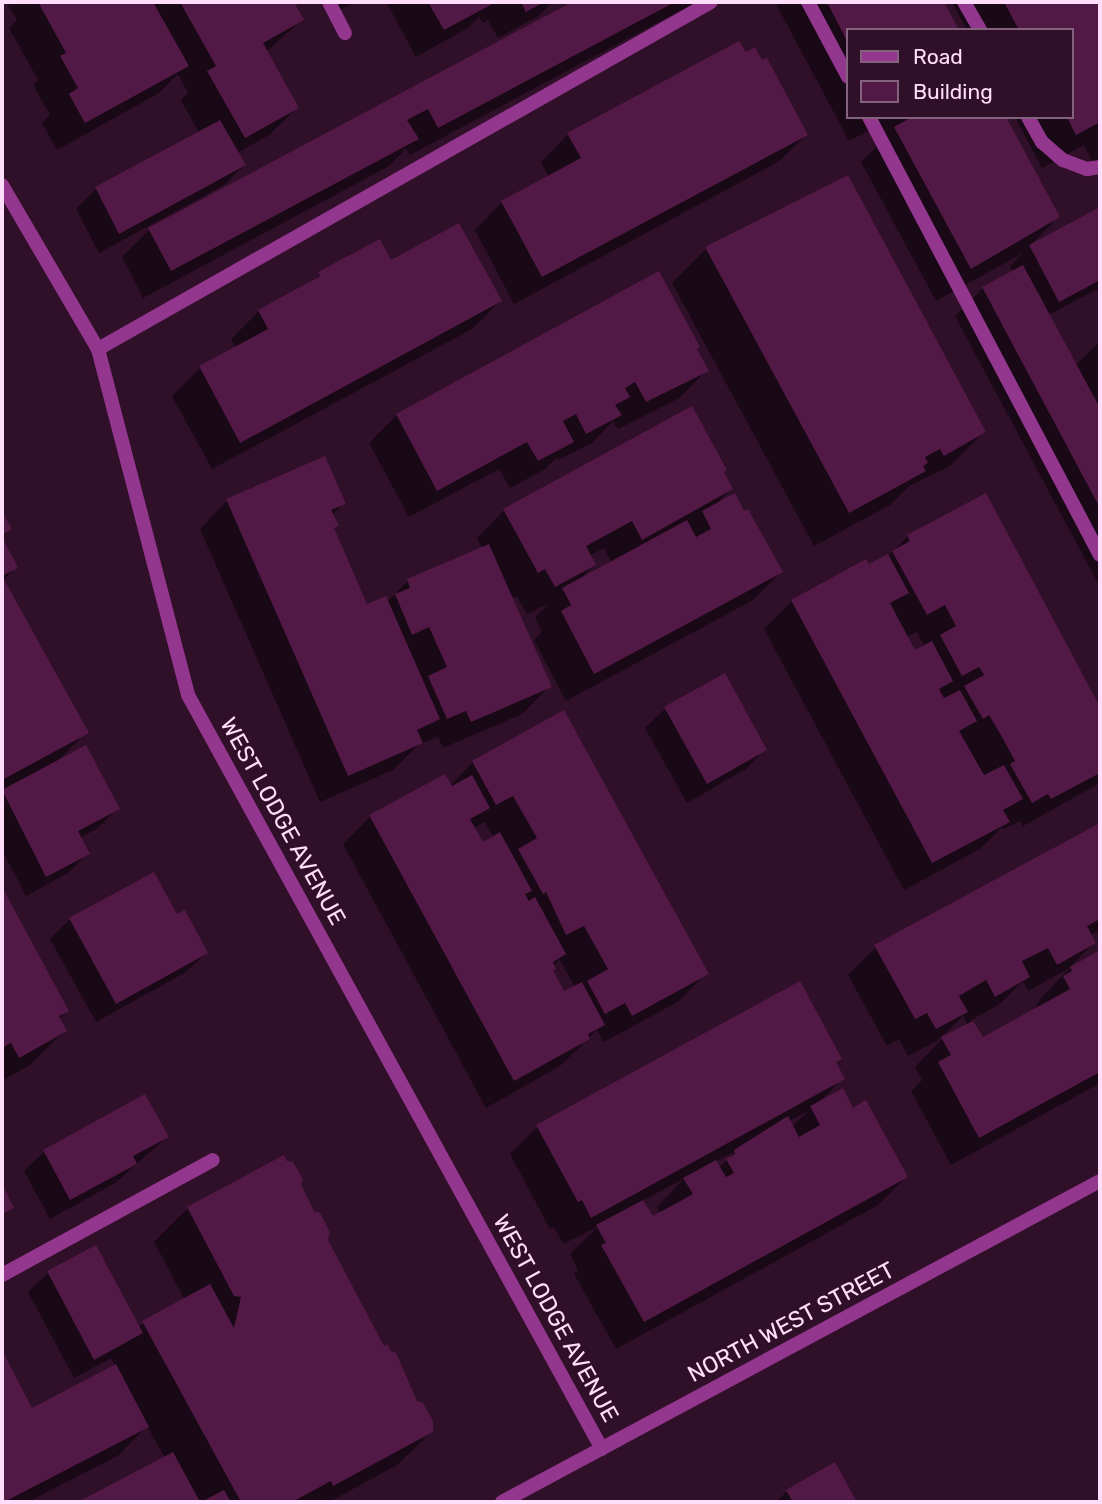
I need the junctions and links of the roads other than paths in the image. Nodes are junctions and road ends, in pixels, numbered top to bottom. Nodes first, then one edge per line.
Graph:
1 (329, 2) edge
2 (711, 2) edge
3 (808, 2) edge
4 (964, 2) edge
5 (979, 28) edge
6 (345, 33) dead end
7 (846, 73) edge
8 (870, 119) edge
9 (1029, 119) edge
10 (1100, 167) edge
11 (2, 184) edge
12 (99, 349) junction
13 (1100, 555) edge
14 (213, 1160) dead end
15 (1100, 1181) edge
16 (2, 1275) edge
17 (602, 1449) junction
18 (502, 1502) edge

1 - 6 street
2 - 12 street
3 - 7 street
4 - 5 street
8 - 13 street
9 - 10 street
11 - 12 street, WEST LODGE AVENUE
12 - 17 street, WEST LODGE AVENUE
14 - 16 street
15 - 17 street, NORTH WEST STREET
17 - 18 street, NORTH WEST STREET

